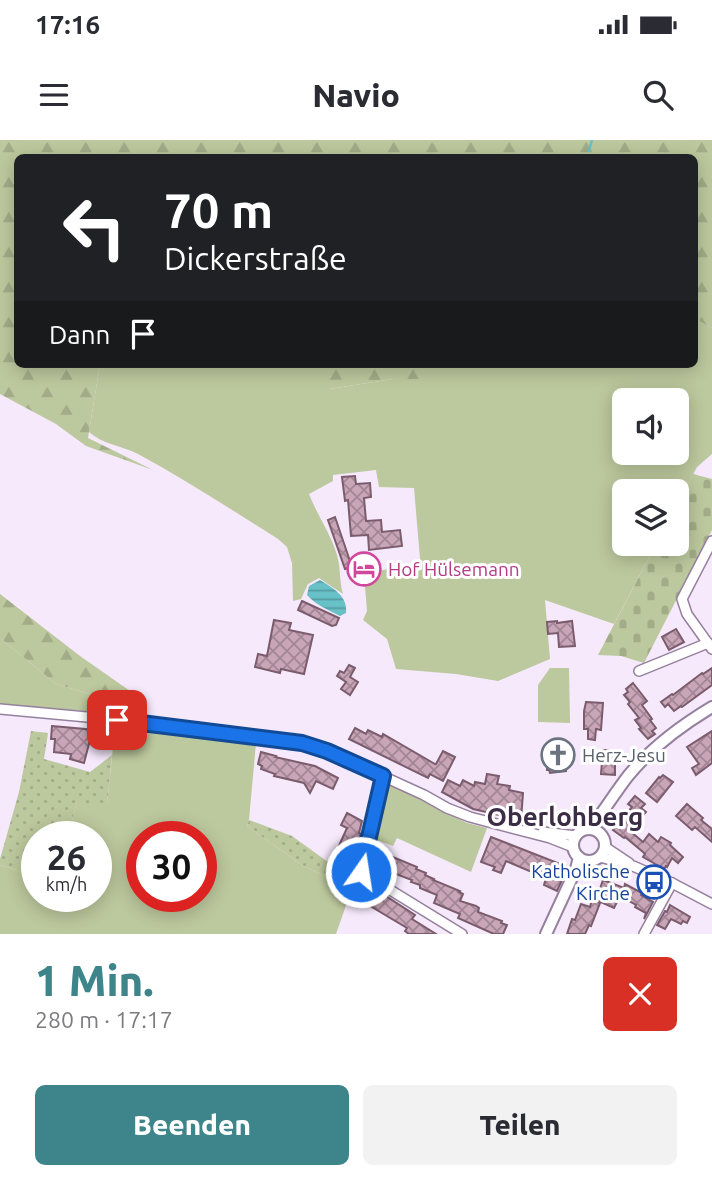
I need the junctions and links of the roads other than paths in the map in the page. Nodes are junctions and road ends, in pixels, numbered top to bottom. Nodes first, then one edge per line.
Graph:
1 (712, 543) edge
2 (710, 646) edge
3 (639, 671) dead end
4 (712, 707) edge
5 (0, 709) edge
6 (383, 776) junction
7 (595, 832) junction
8 (587, 851) junction
9 (672, 883) junction
10 (711, 902) edge
11 (462, 934) edge
12 (546, 934) edge
13 (644, 934) edge

1 - 2 street
2 - 3 street
4 - 7 street
5 - 6 street
6 - 8 street
6 - 11 street
7 - 8 street
7 - 8 street
8 - 9 street
8 - 12 street
9 - 10 street
9 - 13 street

